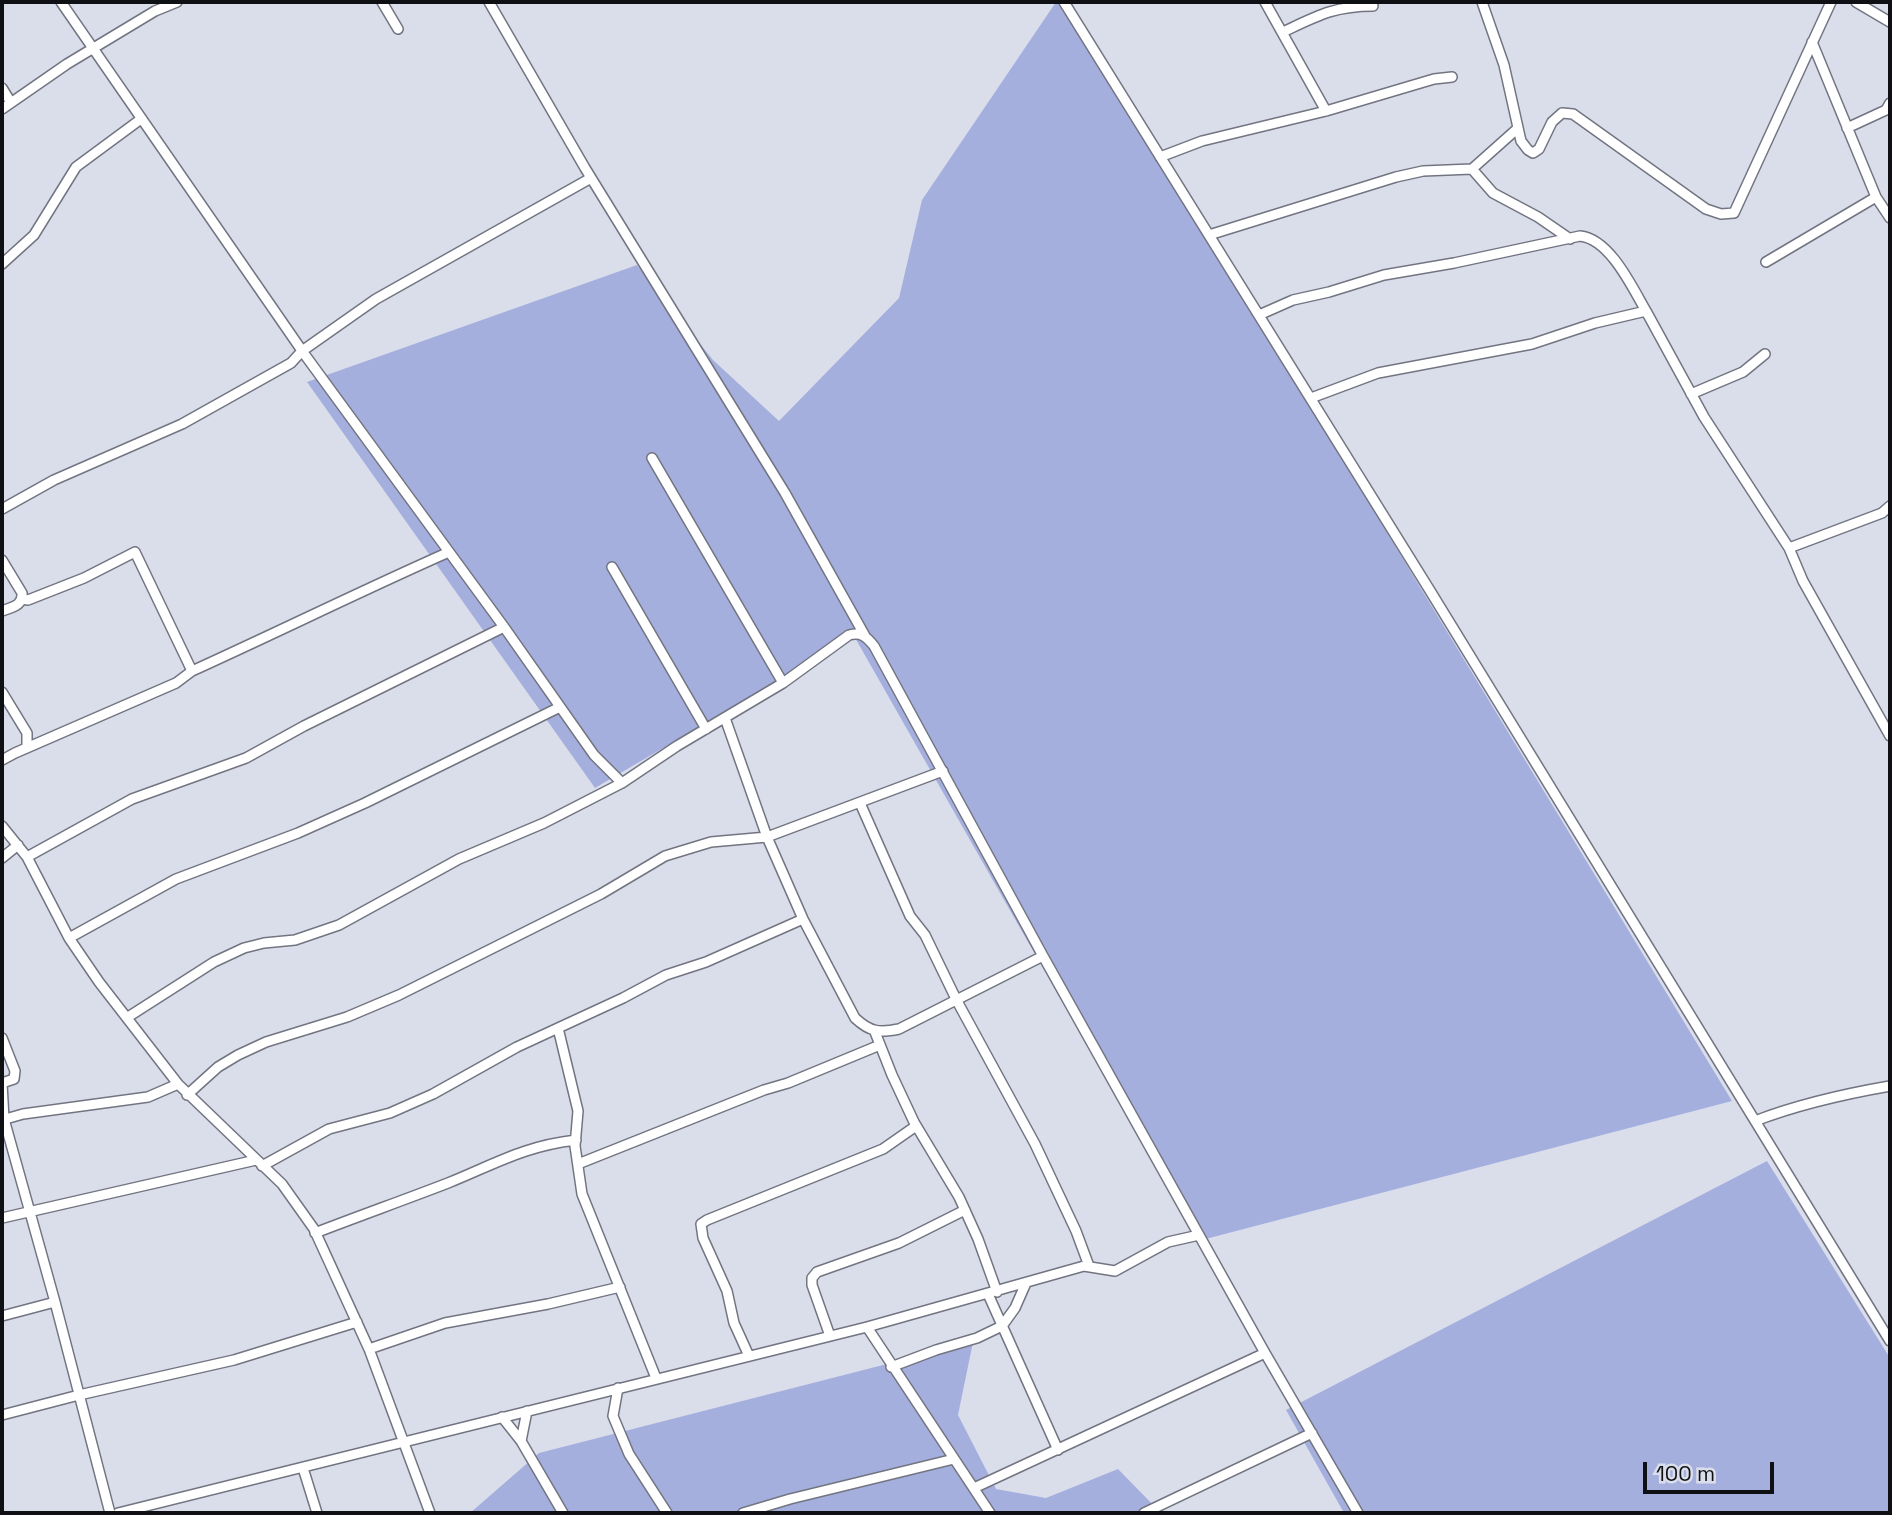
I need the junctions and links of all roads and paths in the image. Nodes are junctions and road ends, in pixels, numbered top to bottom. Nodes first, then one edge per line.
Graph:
1 (61, 2) edge
2 (177, 2) edge
3 (382, 2) edge
4 (489, 2) edge
5 (1064, 2) edge
6 (1265, 2) edge
7 (1482, 2) edge
8 (1831, 2) edge
9 (1856, 2) edge
10 (1373, 6) dead end
11 (1890, 22) edge
12 (398, 29) dead end
13 (1283, 32) junction
14 (1812, 42) junction
15 (94, 50) junction
16 (1452, 77) dead end
17 (2, 88) edge
18 (10, 101) junction
19 (1890, 103) edge
20 (2, 108) edge
21 (1326, 111) junction
22 (141, 118) junction
23 (1518, 128) junction
24 (1847, 128) junction
25 (1160, 157) junction
26 (1472, 169) junction
27 (592, 178) junction
28 (1876, 197) junction
29 (1890, 218) edge
30 (1209, 235) junction
31 (1569, 236) junction
32 (1766, 262) dead end
33 (2, 264) edge
34 (1646, 310) junction
35 (1259, 315) junction
36 (302, 351) junction
37 (1765, 355) dead end
38 (1691, 394) junction
39 (1311, 398) junction
40 (652, 458) dead end
41 (1890, 506) edge
42 (2, 509) edge
43 (1789, 548) junction
44 (449, 552) junction
45 (2, 560) edge
46 (612, 567) dead end
47 (22, 599) junction
48 (2, 611) edge
49 (504, 626) junction
50 (865, 636) junction
51 (192, 671) junction
52 (783, 683) junction
53 (2, 692) edge
54 (559, 707) junction
55 (725, 718) junction
56 (706, 729) junction
57 (1890, 736) edge
58 (27, 747) junction
59 (2, 760) edge
60 (943, 771) junction
61 (622, 783) junction
62 (860, 803) junction
63 (2, 826) edge
64 (767, 837) junction
65 (18, 845) junction
66 (27, 857) junction
67 (2, 858) edge
68 (803, 919) junction
69 (69, 938) junction
70 (1043, 956) junction
71 (957, 1001) junction
72 (128, 1017) junction
73 (558, 1028) junction
74 (875, 1032) junction
75 (2, 1038) edge
76 (880, 1045) junction
77 (2, 1083) edge
78 (178, 1084) junction
79 (1890, 1086) edge
80 (187, 1095) junction
81 (3, 1120) edge
82 (1755, 1121) junction
83 (916, 1126) junction
84 (576, 1140) junction
85 (259, 1163) junction
86 (578, 1164) junction
87 (965, 1210) junction
88 (29, 1211) junction
89 (2, 1218) edge
90 (315, 1233) junction
91 (1199, 1235) junction
92 (1089, 1266) junction
93 (1026, 1283) junction
94 (620, 1287) junction
95 (992, 1293) junction
96 (55, 1302) junction
97 (2, 1316) edge
98 (357, 1322) junction
99 (1002, 1326) junction
100 (866, 1327) junction
101 (830, 1336) junction
102 (1890, 1341) edge
103 (369, 1349) junction
104 (1265, 1353) junction
105 (749, 1356) junction
106 (891, 1367) junction
107 (656, 1378) junction
108 (618, 1388) junction
109 (79, 1395) junction
110 (527, 1411) junction
111 (2, 1415) edge
112 (502, 1417) junction
113 (1312, 1433) junction
114 (521, 1441) junction
115 (404, 1442) junction
116 (1058, 1450) junction
117 (954, 1459) junction
118 (303, 1468) junction
119 (974, 1489) junction
120 (110, 1513) edge
121 (118, 1513) edge
122 (317, 1513) edge
123 (430, 1513) edge
124 (563, 1513) edge
125 (667, 1513) edge
126 (743, 1513) edge
127 (990, 1513) edge
128 (1144, 1513) edge
129 (1357, 1513) edge

1 - 15 street
2 - 15 street
3 - 12 street
4 - 27 street
5 - 25 street
6 - 13 street
7 - 23 street
8 - 14 street
9 - 11 street
10 - 13 street
13 - 21 street
14 - 23 street
14 - 24 street
15 - 18 street
15 - 22 street
16 - 21 street
17 - 18 street
18 - 20 street
19 - 24 street
21 - 25 street
22 - 33 street
22 - 36 street
23 - 26 street
24 - 28 street
25 - 30 street
26 - 30 street
26 - 31 street
27 - 36 street
27 - 50 street
28 - 29 street
28 - 32 street
30 - 35 street
31 - 34 street
31 - 35 street
34 - 38 street
34 - 39 street
35 - 39 street
36 - 42 street
36 - 44 street
37 - 38 street
38 - 43 street
39 - 82 street
40 - 52 street
41 - 43 street
43 - 57 street
44 - 49 street
44 - 51 street
45 - 47 street
46 - 56 street
47 - 48 street
47 - 51 street
49 - 54 street
49 - 66 street
50 - 52 street
50 - 60 street
51 - 58 street
52 - 55 street
53 - 58 street
54 - 61 street
54 - 69 street
55 - 56 street
55 - 64 street
56 - 61 street
58 - 59 street
60 - 62 street
60 - 70 street
61 - 72 street
62 - 64 street
62 - 71 street
63 - 65 street
64 - 68 street
64 - 80 street
65 - 66 street
65 - 67 street
66 - 69 street
68 - 73 street
68 - 74 street
69 - 72 street
70 - 71 street
70 - 91 street
71 - 74 street
71 - 92 street
72 - 78 street
73 - 84 street
73 - 85 street
74 - 76 street
75 - 77 street
76 - 83 street
76 - 86 street
77 - 81 street
78 - 80 street
78 - 81 street
79 - 82 street
80 - 85 street
81 - 88 street
82 - 102 street
83 - 87 street
83 - 105 street
84 - 86 street
84 - 90 street
85 - 88 street
85 - 90 street
86 - 94 street
87 - 95 street
87 - 101 street
88 - 89 street
88 - 96 street
90 - 98 street
91 - 92 street
91 - 104 street
92 - 93 street
93 - 95 street
93 - 99 street
94 - 103 street
94 - 107 street
95 - 99 street
95 - 100 street
96 - 97 street
96 - 109 street
98 - 103 street
98 - 109 street
99 - 106 street
99 - 116 street
100 - 101 street
100 - 106 street
101 - 105 street
103 - 115 street
104 - 113 street
104 - 116 street
105 - 107 street
106 - 117 street
107 - 108 street
108 - 110 street
108 - 125 street
109 - 111 street
109 - 120 street
110 - 112 street
110 - 114 street
112 - 114 street
112 - 115 street
113 - 128 street
113 - 129 street
114 - 124 street
115 - 118 street
115 - 123 street
116 - 119 street
117 - 119 street
117 - 126 street
118 - 121 street
118 - 122 street
119 - 127 street

